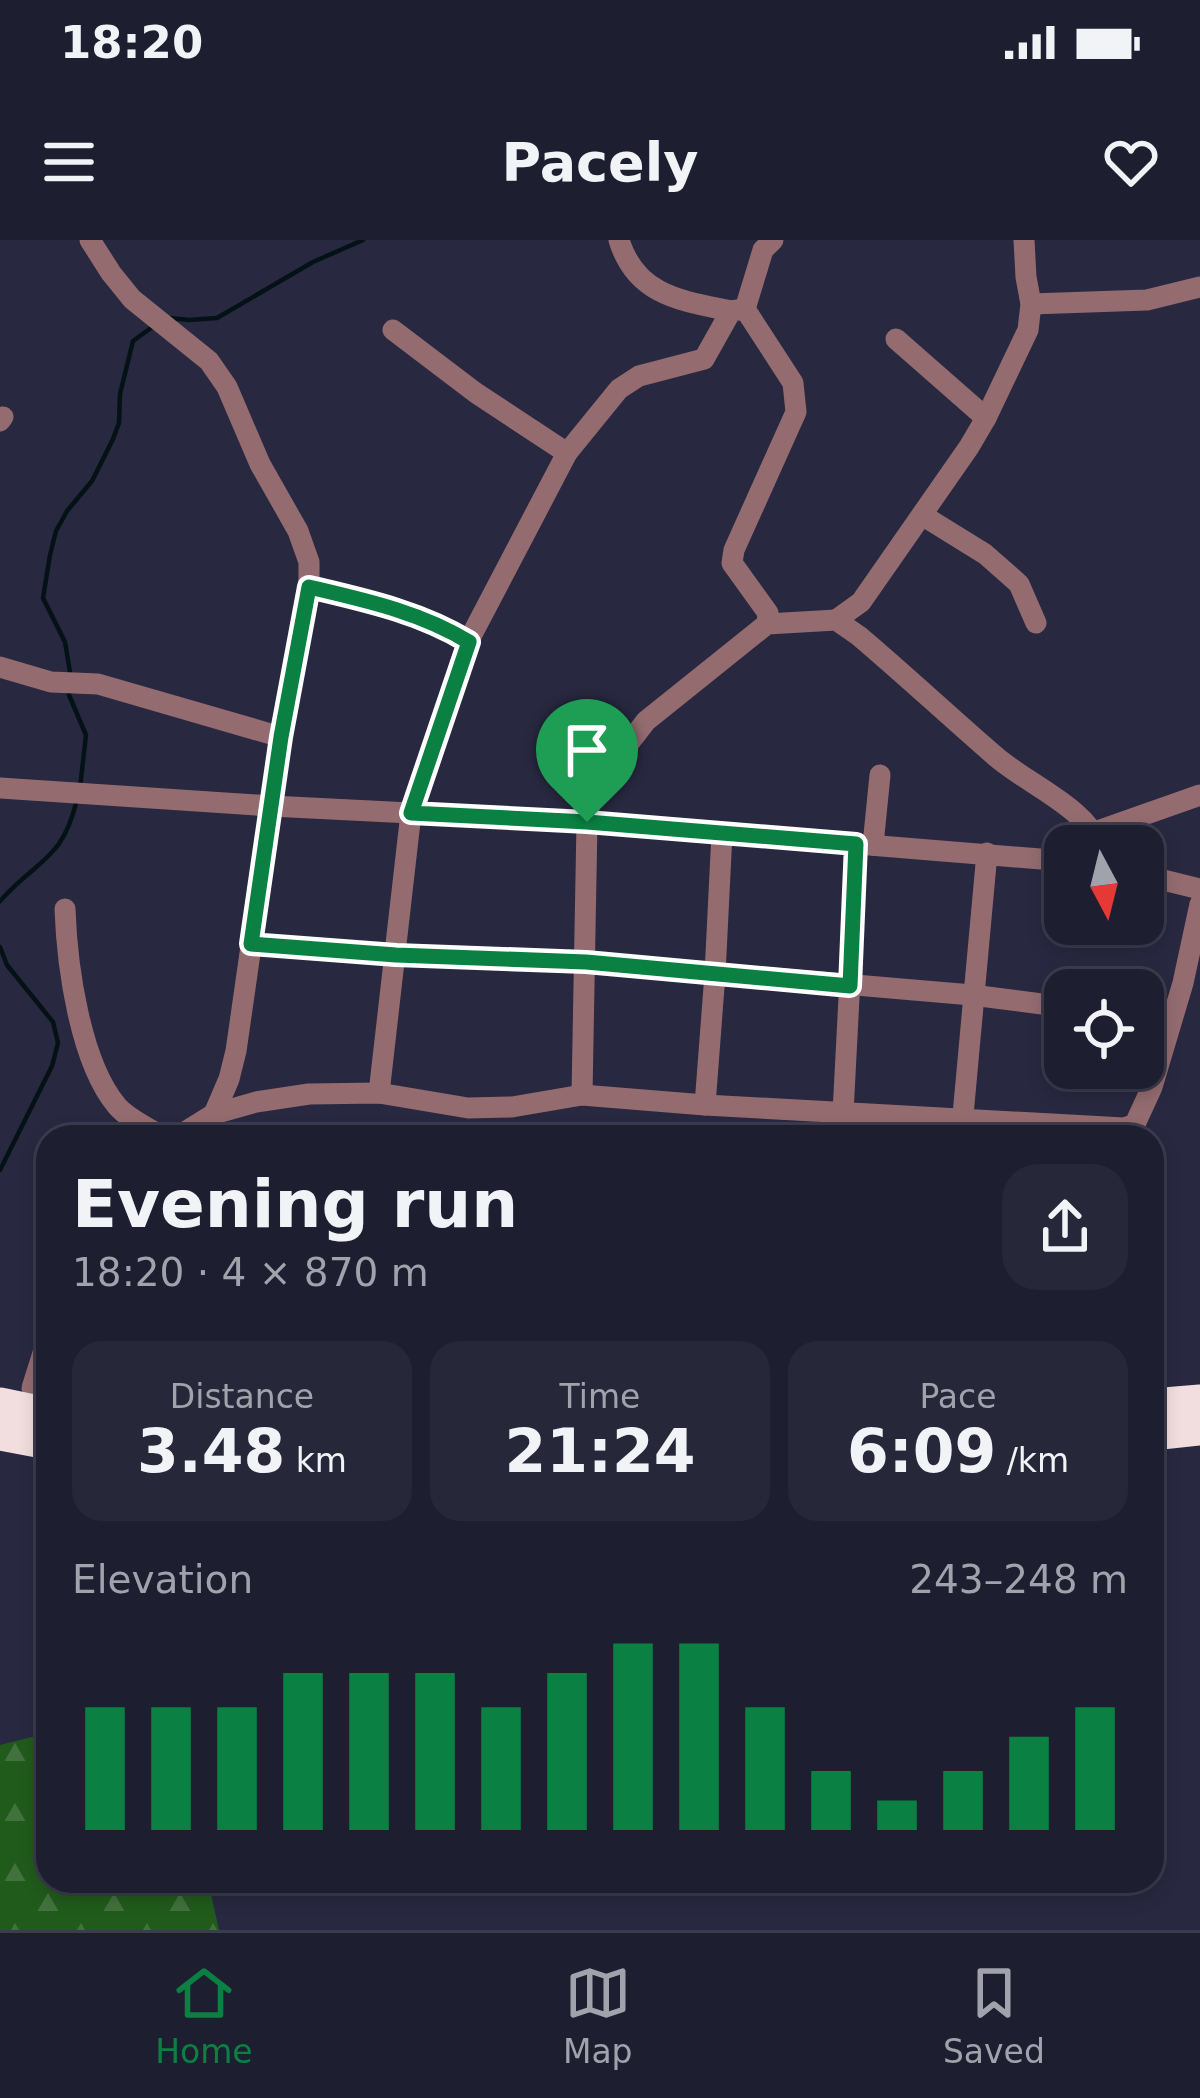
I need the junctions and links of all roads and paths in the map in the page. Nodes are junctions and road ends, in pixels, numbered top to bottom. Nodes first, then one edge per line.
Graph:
1 (90, 240) edge
2 (619, 240) edge
3 (773, 240) edge
4 (1024, 240) edge
5 (1200, 287) edge
6 (1031, 304) junction
7 (738, 310) junction
8 (393, 330) dead end
9 (896, 339) dead end
10 (986, 418) junction
11 (567, 453) junction
12 (922, 514) junction
13 (309, 587) junction
14 (836, 620) junction
15 (1036, 623) dead end
16 (767, 624) junction
17 (469, 642) junction
18 (0, 667) edge
19 (281, 737) junction
20 (880, 775) dead end
21 (0, 788) edge
22 (1200, 795) edge
23 (271, 806) junction
24 (411, 813) junction
25 (587, 822) junction
26 (1086, 825) edge
27 (1130, 825) edge
28 (722, 833) junction
29 (865, 844) junction
30 (988, 853) junction
31 (1044, 859) edge
32 (1164, 880) edge
33 (1200, 889) edge
34 (1200, 904) edge
35 (65, 909) dead end
36 (251, 944) junction
37 (396, 955) junction
38 (586, 962) junction
39 (715, 974) junction
40 (850, 986) junction
41 (973, 995) junction
42 (1044, 1004) edge
43 (1164, 1019) edge
44 (1172, 1020) junction
45 (379, 1093) junction
46 (582, 1095) junction
47 (705, 1105) junction
48 (843, 1113) junction
49 (214, 1114) junction
50 (143, 1125) edge
51 (196, 1125) edge
52 (932, 1125) edge
53 (962, 1125) edge
54 (1132, 1125) edge
55 (36, 1401) edge
56 (1200, 1401) edge
57 (0, 1404) edge
58 (1164, 1405) edge
59 (1200, 1430) edge
60 (1164, 1433) edge
61 (0, 1434) edge
62 (36, 1441) edge

1 - 13 street
2 - 7 street
3 - 7 street
4 - 6 street
5 - 6 street
6 - 10 street
7 - 11 street
7 - 16 street
8 - 11 street
9 - 10 street
10 - 12 street
11 - 17 street
12 - 14 street
12 - 15 street
13 - 17 street
13 - 19 street
14 - 16 street
14 - 26 street
16 - 25 street
17 - 24 street
18 - 19 street
19 - 23 street
20 - 29 street
21 - 23 street
22 - 27 street
23 - 24 street
23 - 36 street
24 - 25 street
24 - 37 street
25 - 28 street
25 - 38 street
28 - 29 street
28 - 39 street
29 - 30 street
29 - 40 street
30 - 31 street
30 - 41 street
32 - 33 street
34 - 44 street
35 - 50 street
36 - 37 street
36 - 49 street
37 - 38 street
37 - 45 street
38 - 39 street
38 - 46 street
39 - 40 street
39 - 47 street
40 - 41 street
40 - 48 street
41 - 42 street
41 - 53 street
43 - 44 street
44 - 54 street
45 - 46 street
45 - 49 street
46 - 47 street
47 - 48 street
48 - 52 street
49 - 51 street
55 - 57 highway
56 - 58 highway
59 - 60 highway
61 - 62 highway

